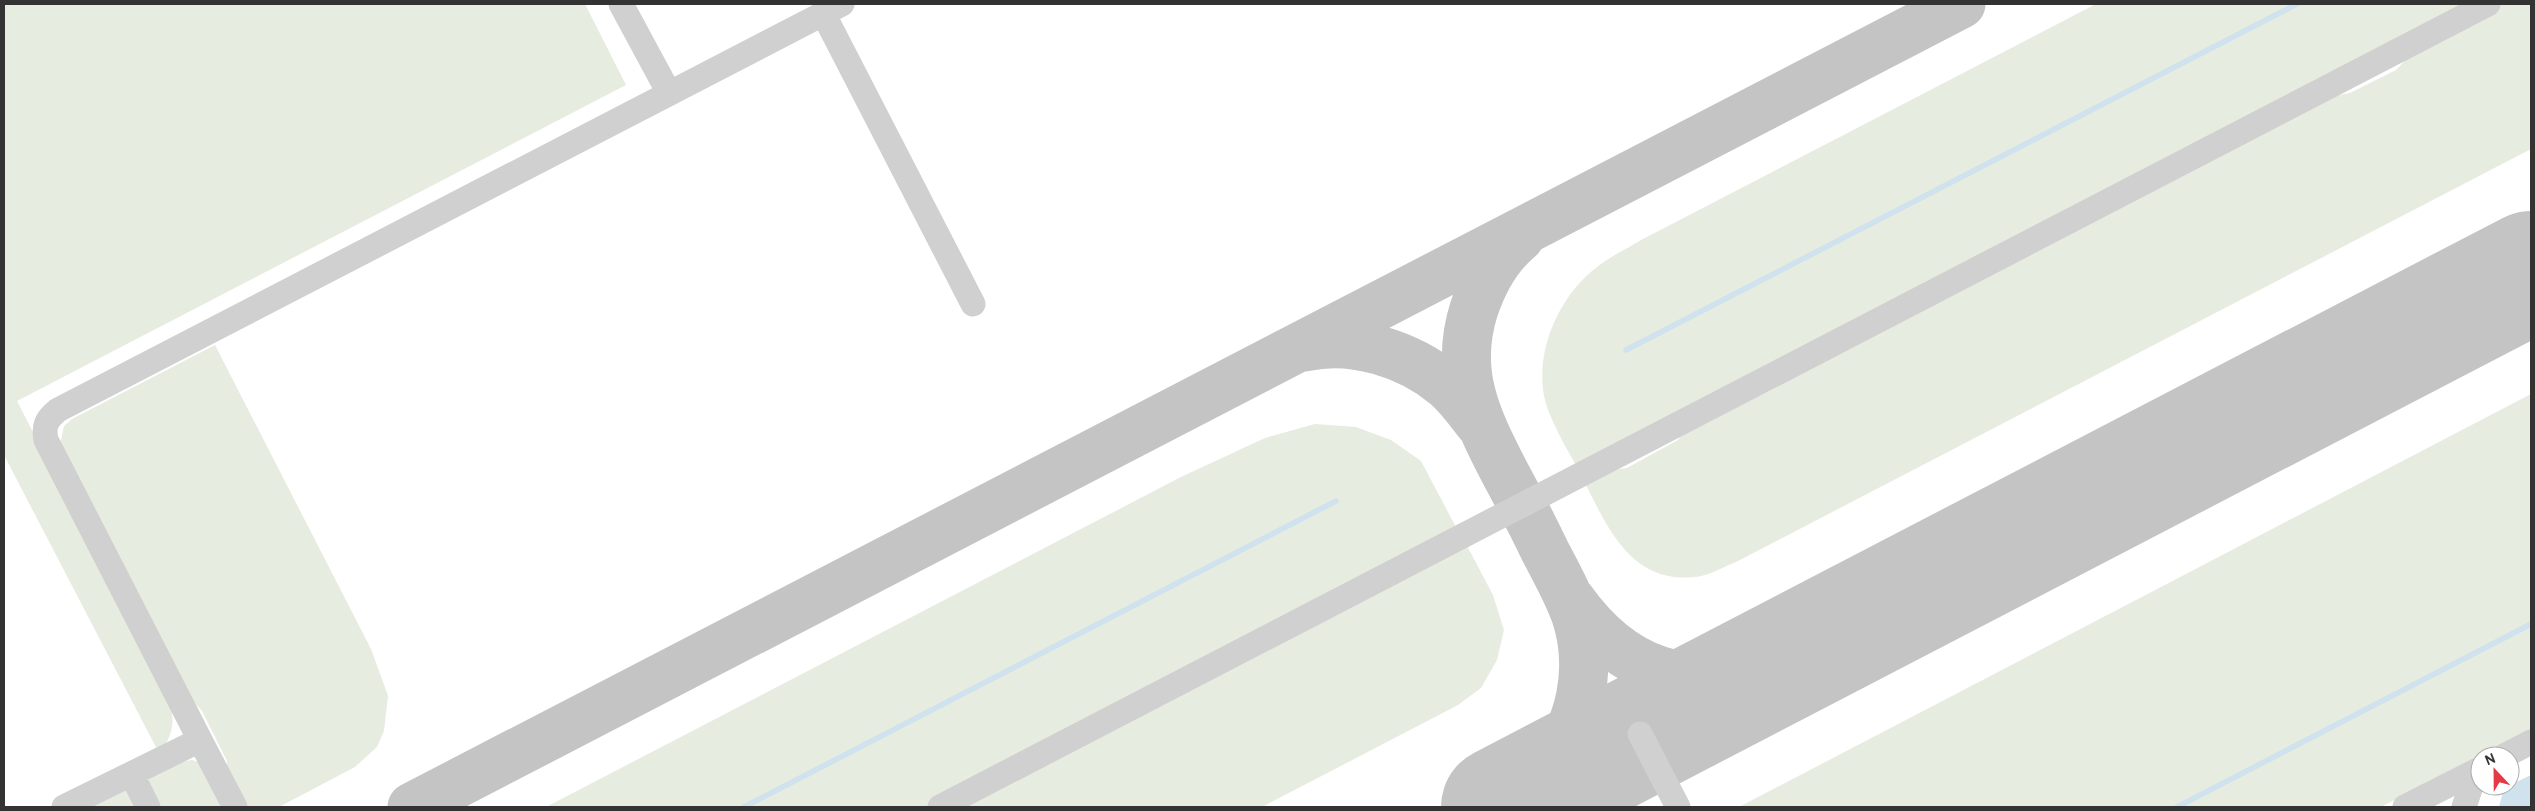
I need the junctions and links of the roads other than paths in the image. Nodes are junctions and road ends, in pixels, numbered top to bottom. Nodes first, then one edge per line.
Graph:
1 (621, 4) edge
2 (2488, 4) edge
3 (832, 8) edge
4 (669, 93) junction
5 (973, 304) dead end
6 (1640, 734) dead end
7 (200, 740) junction
8 (132, 774) junction
9 (2470, 774) edge
10 (2470, 791) edge
11 (64, 807) edge
12 (148, 807) edge
13 (235, 807) edge
14 (940, 807) edge
15 (1678, 807) edge
16 (2405, 807) edge
17 (2464, 807) edge

1 - 4 lane
2 - 14 lane
3 - 4 lane
3 - 5 lane
4 - 7 lane
6 - 15 lane
7 - 8 lane
7 - 13 lane
8 - 11 lane
8 - 12 lane
9 - 16 lane
10 - 17 lane

